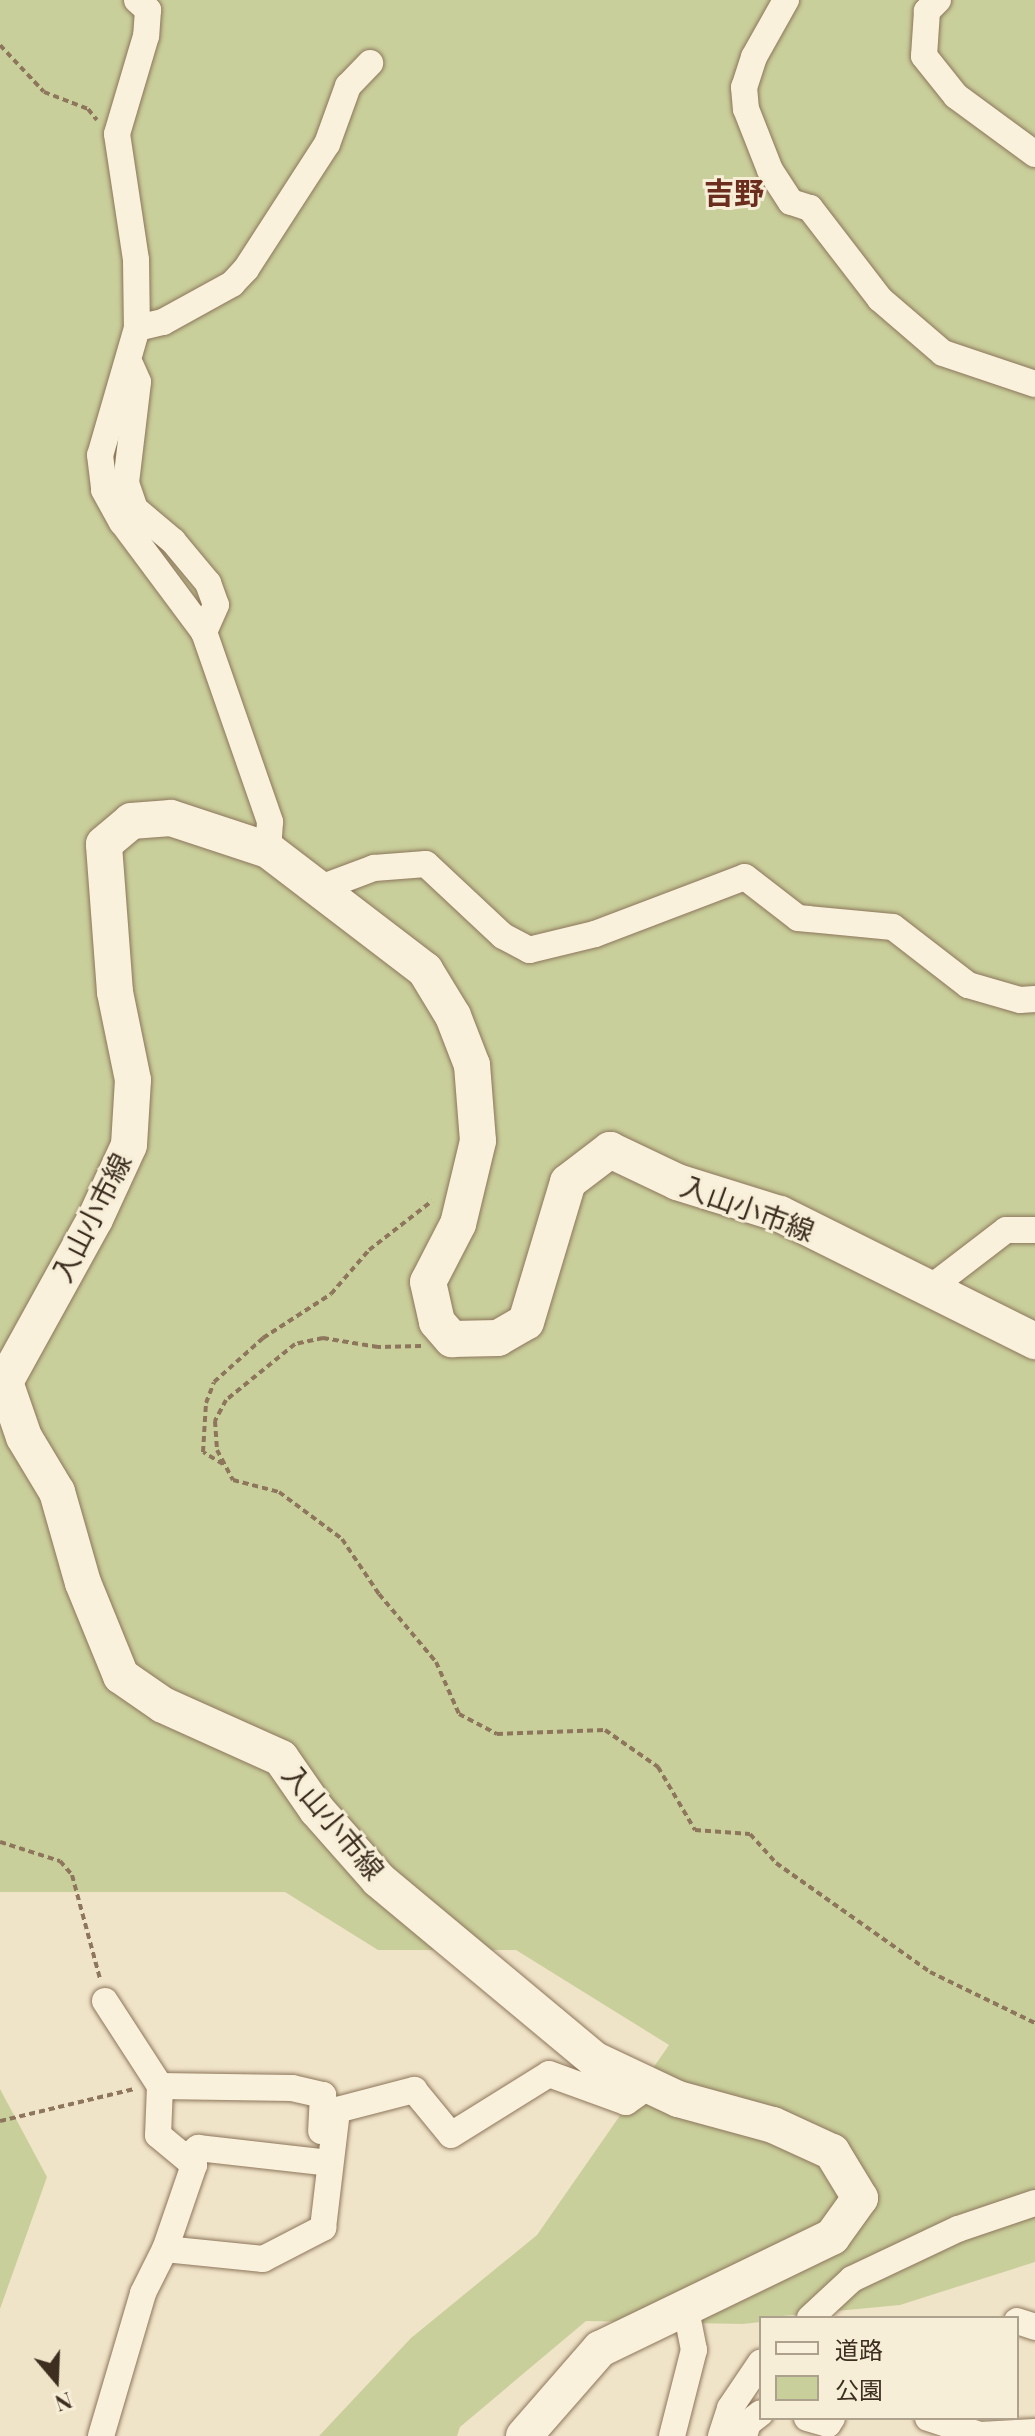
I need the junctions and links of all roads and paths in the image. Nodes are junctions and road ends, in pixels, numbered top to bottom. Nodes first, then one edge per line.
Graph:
1 (137, 0) edge
2 (786, 0) edge
3 (938, 0) edge
4 (0, 45) edge
5 (370, 63) dead end
6 (120, 150) junction
7 (1035, 154) edge
8 (137, 328) junction
9 (1035, 384) edge
10 (268, 850) junction
11 (318, 889) junction
12 (1035, 999) edge
13 (435, 1198) dead end
14 (1035, 1230) edge
15 (929, 1289) junction
16 (437, 1322) junction
17 (1035, 1341) edge
18 (225, 1465) junction
19 (0, 1842) edge
20 (105, 2001) joint
21 (1035, 2023) edge
22 (160, 2086) junction
23 (649, 2086) junction
24 (0, 2121) edge
25 (186, 2158) junction
26 (326, 2162) junction
27 (1035, 2203) edge
28 (165, 2249) junction
29 (686, 2310) junction
30 (812, 2316) edge
31 (759, 2365) edge
32 (759, 2415) edge
33 (934, 2420) edge
34 (1035, 2432) edge
35 (101, 2436) edge
36 (524, 2436) edge
37 (672, 2436) edge
38 (721, 2436) edge
39 (744, 2436) edge
40 (980, 2436) edge

1 - 6 street
2 - 9 street
3 - 7 street
4 - 6 path
5 - 8 street
6 - 8 street
8 - 10 street
10 - 11 main road, 入山小市線
10 - 23 main road, 入山小市線
11 - 12 street
11 - 16 main road, 入山小市線
13 - 18 path
14 - 15 street
15 - 16 main road, 入山小市線
15 - 17 main road, 入山小市線
16 - 18 path
18 - 21 path
19 - 20 path
20 - 22 street
22 - 24 path
22 - 25 street
22 - 26 street
23 - 26 street
23 - 29 main road, 入山小市線
25 - 26 street
25 - 28 street
26 - 28 street
27 - 30 street
28 - 35 street
29 - 36 main road, 入山小市線
29 - 37 street
31 - 38 street
32 - 39 street
33 - 40 street
34 - 40 street

